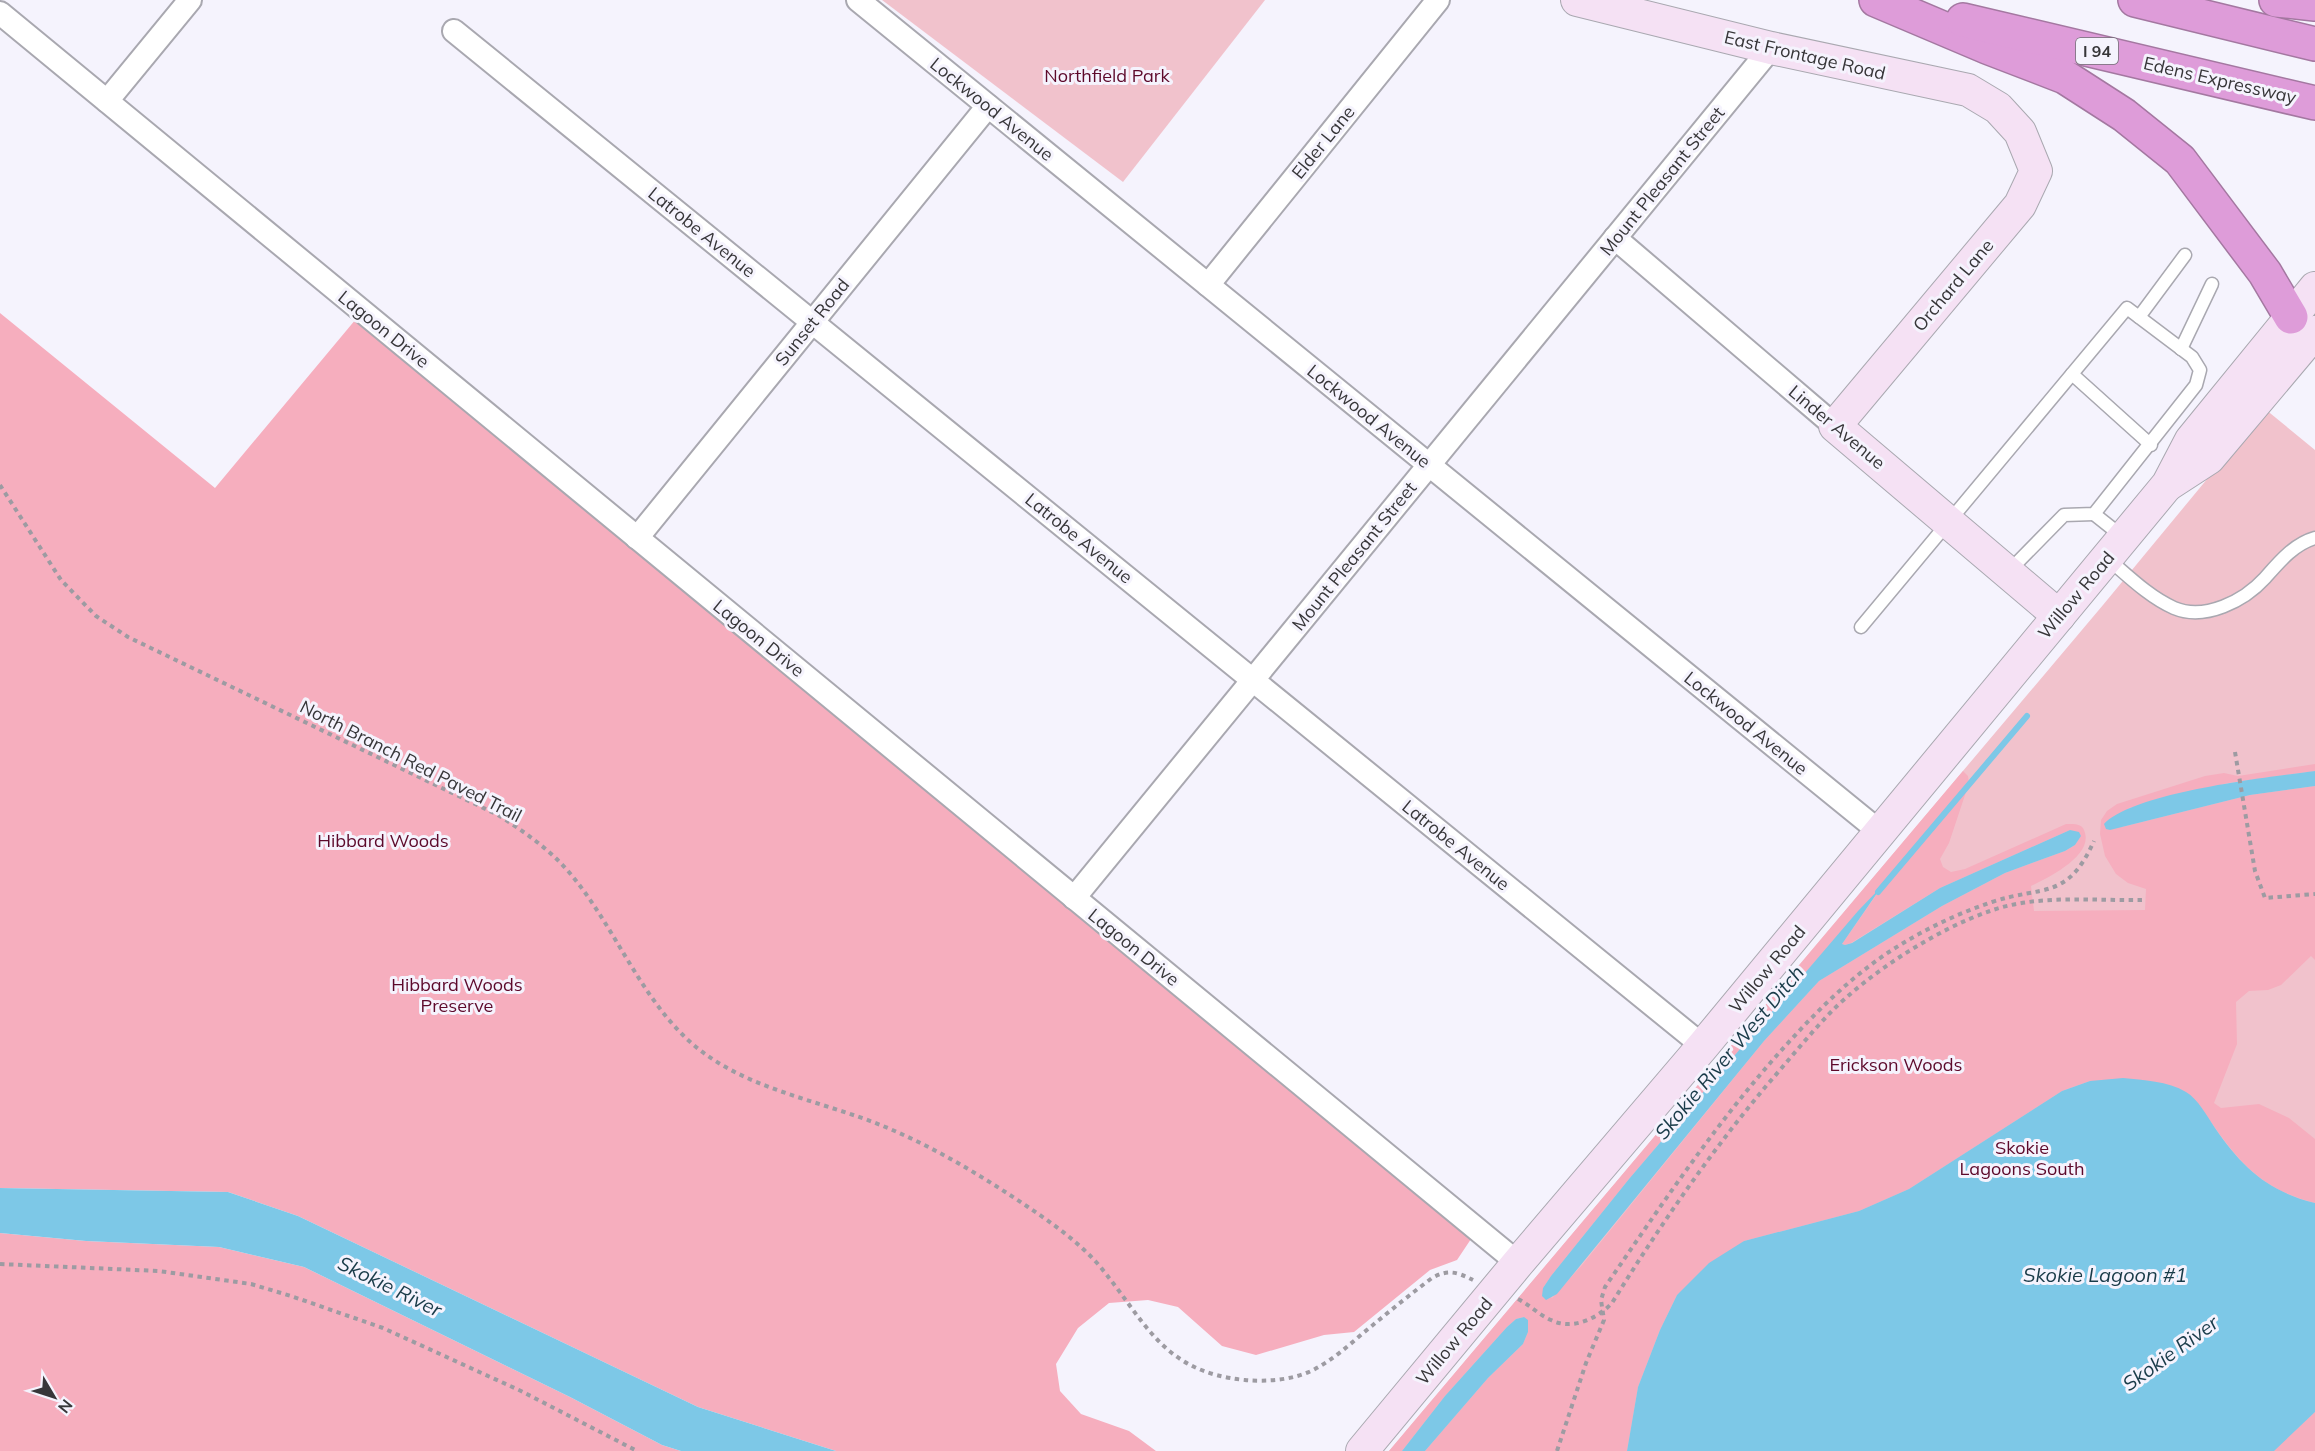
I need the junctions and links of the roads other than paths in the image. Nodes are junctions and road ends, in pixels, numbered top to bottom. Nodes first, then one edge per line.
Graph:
1 (190, 0) edge
2 (858, 0) edge
3 (1438, 0) edge
4 (1577, 0) edge
5 (1878, 0) edge
6 (2134, 0) edge
7 (2276, 0) edge
8 (2315, 4) edge
9 (0, 13) edge
10 (454, 31) dead end
11 (2315, 44) edge
12 (1771, 48) junction
13 (107, 101) junction
14 (2315, 103) edge
15 (988, 106) junction
16 (2020, 132) joint
17 (1615, 238) junction
18 (2185, 255) dead end
19 (2212, 284) dead end
20 (1208, 285) junction
21 (2315, 288) edge
22 (2139, 317) junction
23 (812, 322) junction
24 (2303, 325) edge
25 (2181, 348) junction
26 (2072, 374) junction
27 (1835, 426) junction
28 (2151, 445) junction
29 (1429, 465) junction
30 (2094, 514) junction
31 (1948, 522) junction
32 (637, 537) junction
33 (2315, 538) edge
34 (2115, 548) junction
35 (2008, 572) junction
36 (2059, 616) junction
37 (1861, 627) dead end
38 (1253, 680) junction
39 (1880, 832) junction
40 (1074, 898) junction
41 (1704, 1046) junction
42 (1518, 1263) junction
43 (1362, 1451) edge

1 - 13 street
2 - 15 street, Lockwood Avenue
3 - 20 street, Elder Lane
4 - 12 main road, East Frontage Road
5 - 14 highway, Edens Expressway / I 94
5 - 24 highway
6 - 11 highway
7 - 8 highway
9 - 13 street, Lagoon Drive
10 - 23 street, Latrobe Avenue
12 - 16 main road, East Frontage Road
12 - 17 street, Mount Pleasant Street
13 - 32 street, Lagoon Drive
15 - 20 street, Lockwood Avenue
15 - 23 street, Sunset Road
16 - 27 main road, Orchard Lane
17 - 27 street, Linder Avenue
17 - 29 street, Mount Pleasant Street
18 - 22 lane
19 - 25 lane
20 - 29 street, Lockwood Avenue
21 - 24 main road, Willow Road
22 - 25 lane
22 - 26 lane
23 - 32 street, Sunset Road
23 - 38 street, Latrobe Avenue
24 - 34 main road, Willow Road
25 - 28 lane
26 - 28 lane
26 - 31 lane
27 - 31 main road, Linder Avenue
28 - 30 lane
29 - 38 street, Mount Pleasant Street
29 - 39 street, Lockwood Avenue
30 - 34 lane
30 - 35 lane
31 - 35 main road, Linder Avenue
31 - 37 lane
32 - 40 street, Lagoon Drive
33 - 34 lane
34 - 36 main road, Willow Road
35 - 36 main road, Linder Avenue
36 - 39 main road, Willow Road
38 - 40 street, Mount Pleasant Street
38 - 41 street, Latrobe Avenue
39 - 41 main road, Willow Road
40 - 42 street, Lagoon Drive
41 - 42 main road, Willow Road
42 - 43 main road, Willow Road

